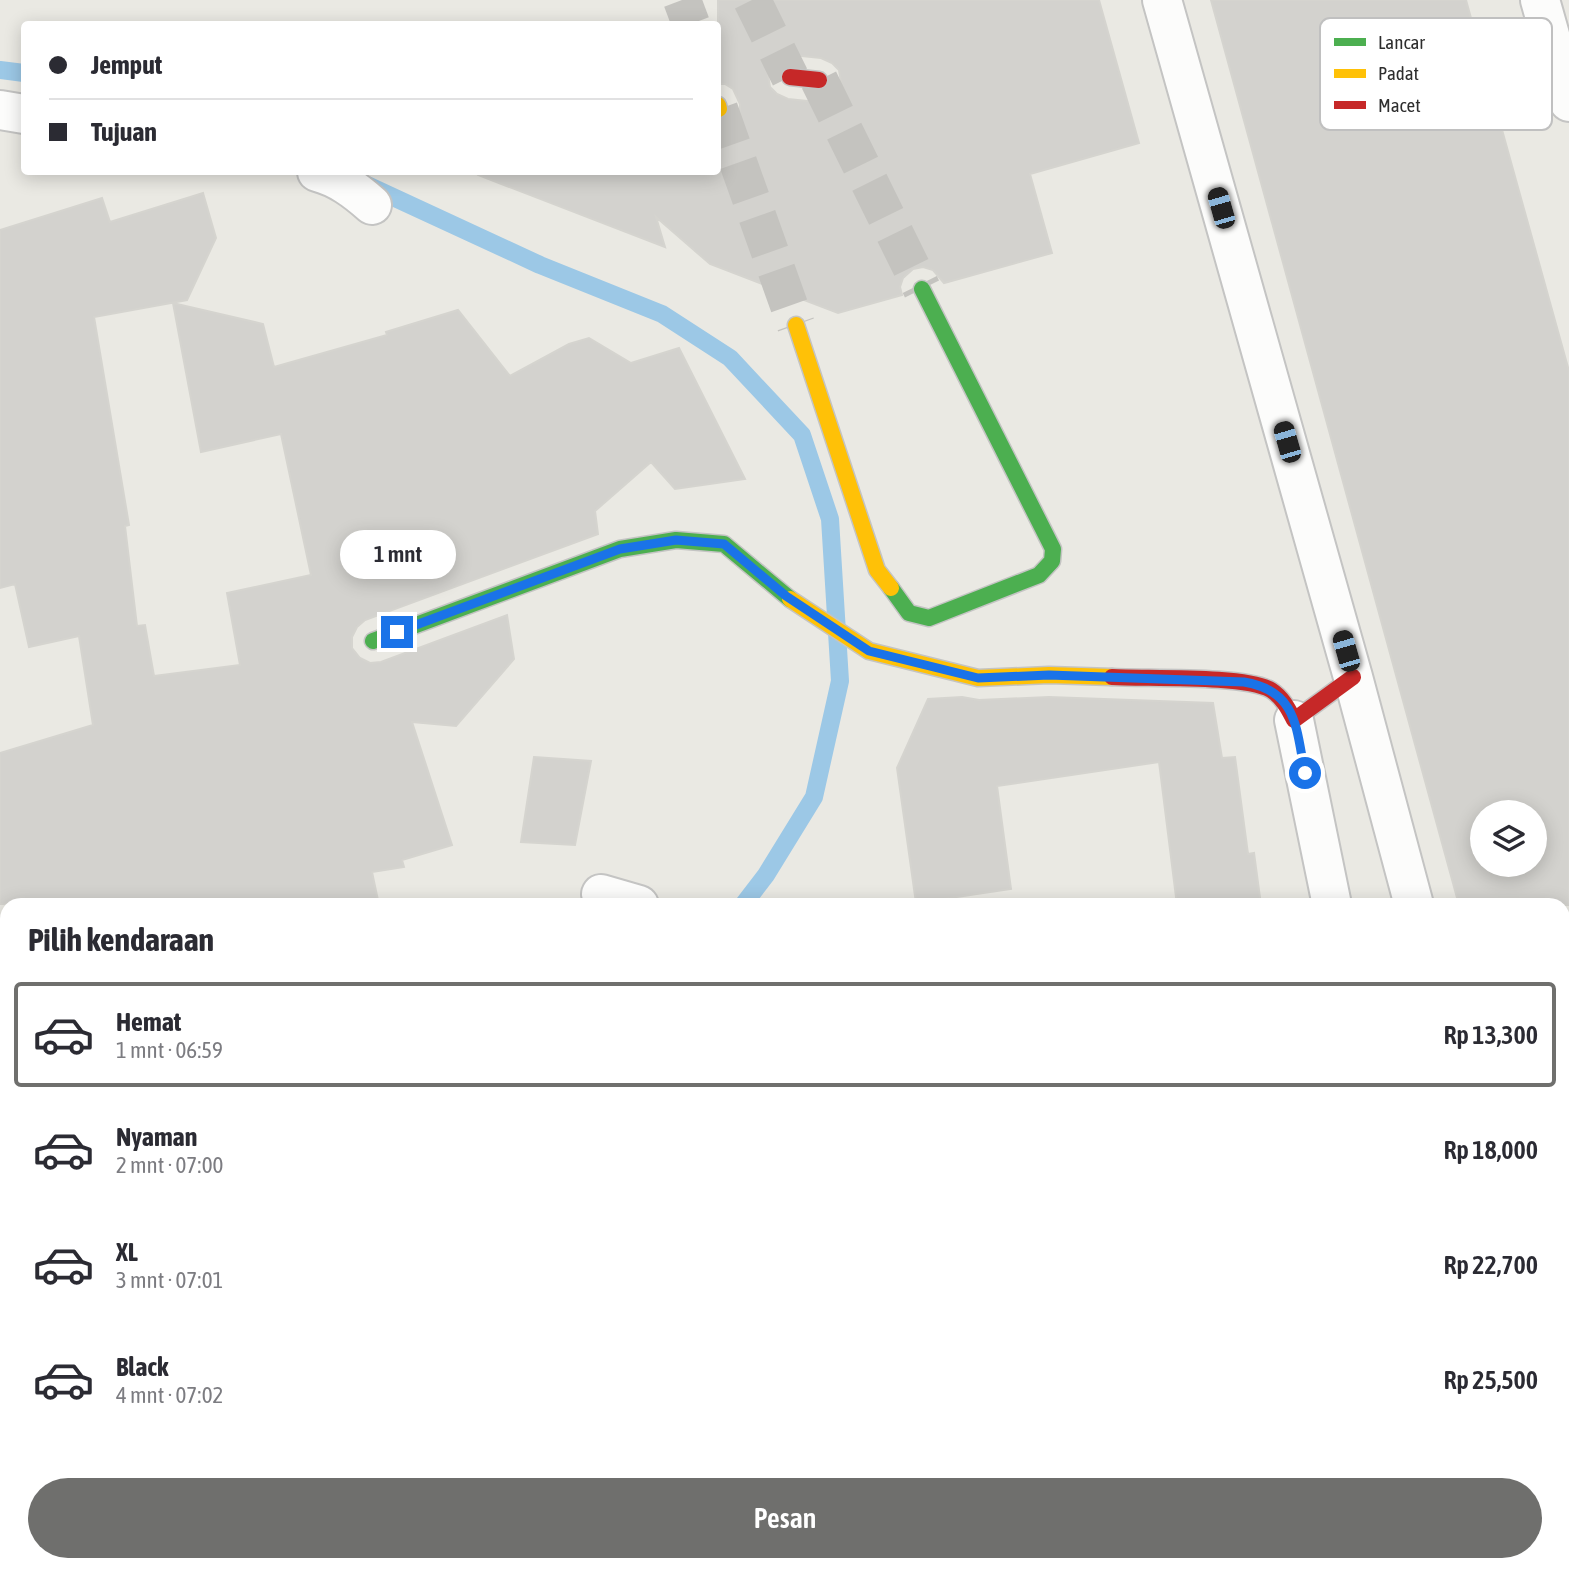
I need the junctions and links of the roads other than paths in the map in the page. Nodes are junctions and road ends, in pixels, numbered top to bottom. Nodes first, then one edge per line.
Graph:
1 (1162, 0) edge
2 (1541, 0) edge
3 (1546, 18) edge
4 (1552, 40) edge
5 (790, 77) dead end
6 (820, 80) dead end
7 (1569, 102) edge
8 (0, 110) edge
9 (21, 114) edge
10 (328, 175) edge
11 (372, 205) dead end
12 (922, 289) tunnel mouth
13 (796, 325) tunnel mouth
14 (373, 641) dead end
15 (1353, 677) junction
16 (1294, 720) junction
17 (601, 894) dead end
18 (615, 898) edge
19 (1331, 898) edge
20 (1412, 898) edge

1 - 15 street
2 - 3 street
4 - 7 street
5 - 6 street
8 - 9 street
10 - 11 street
12 - 13 street
14 - 16 street
15 - 16 street
15 - 20 street
16 - 19 street
17 - 18 street

